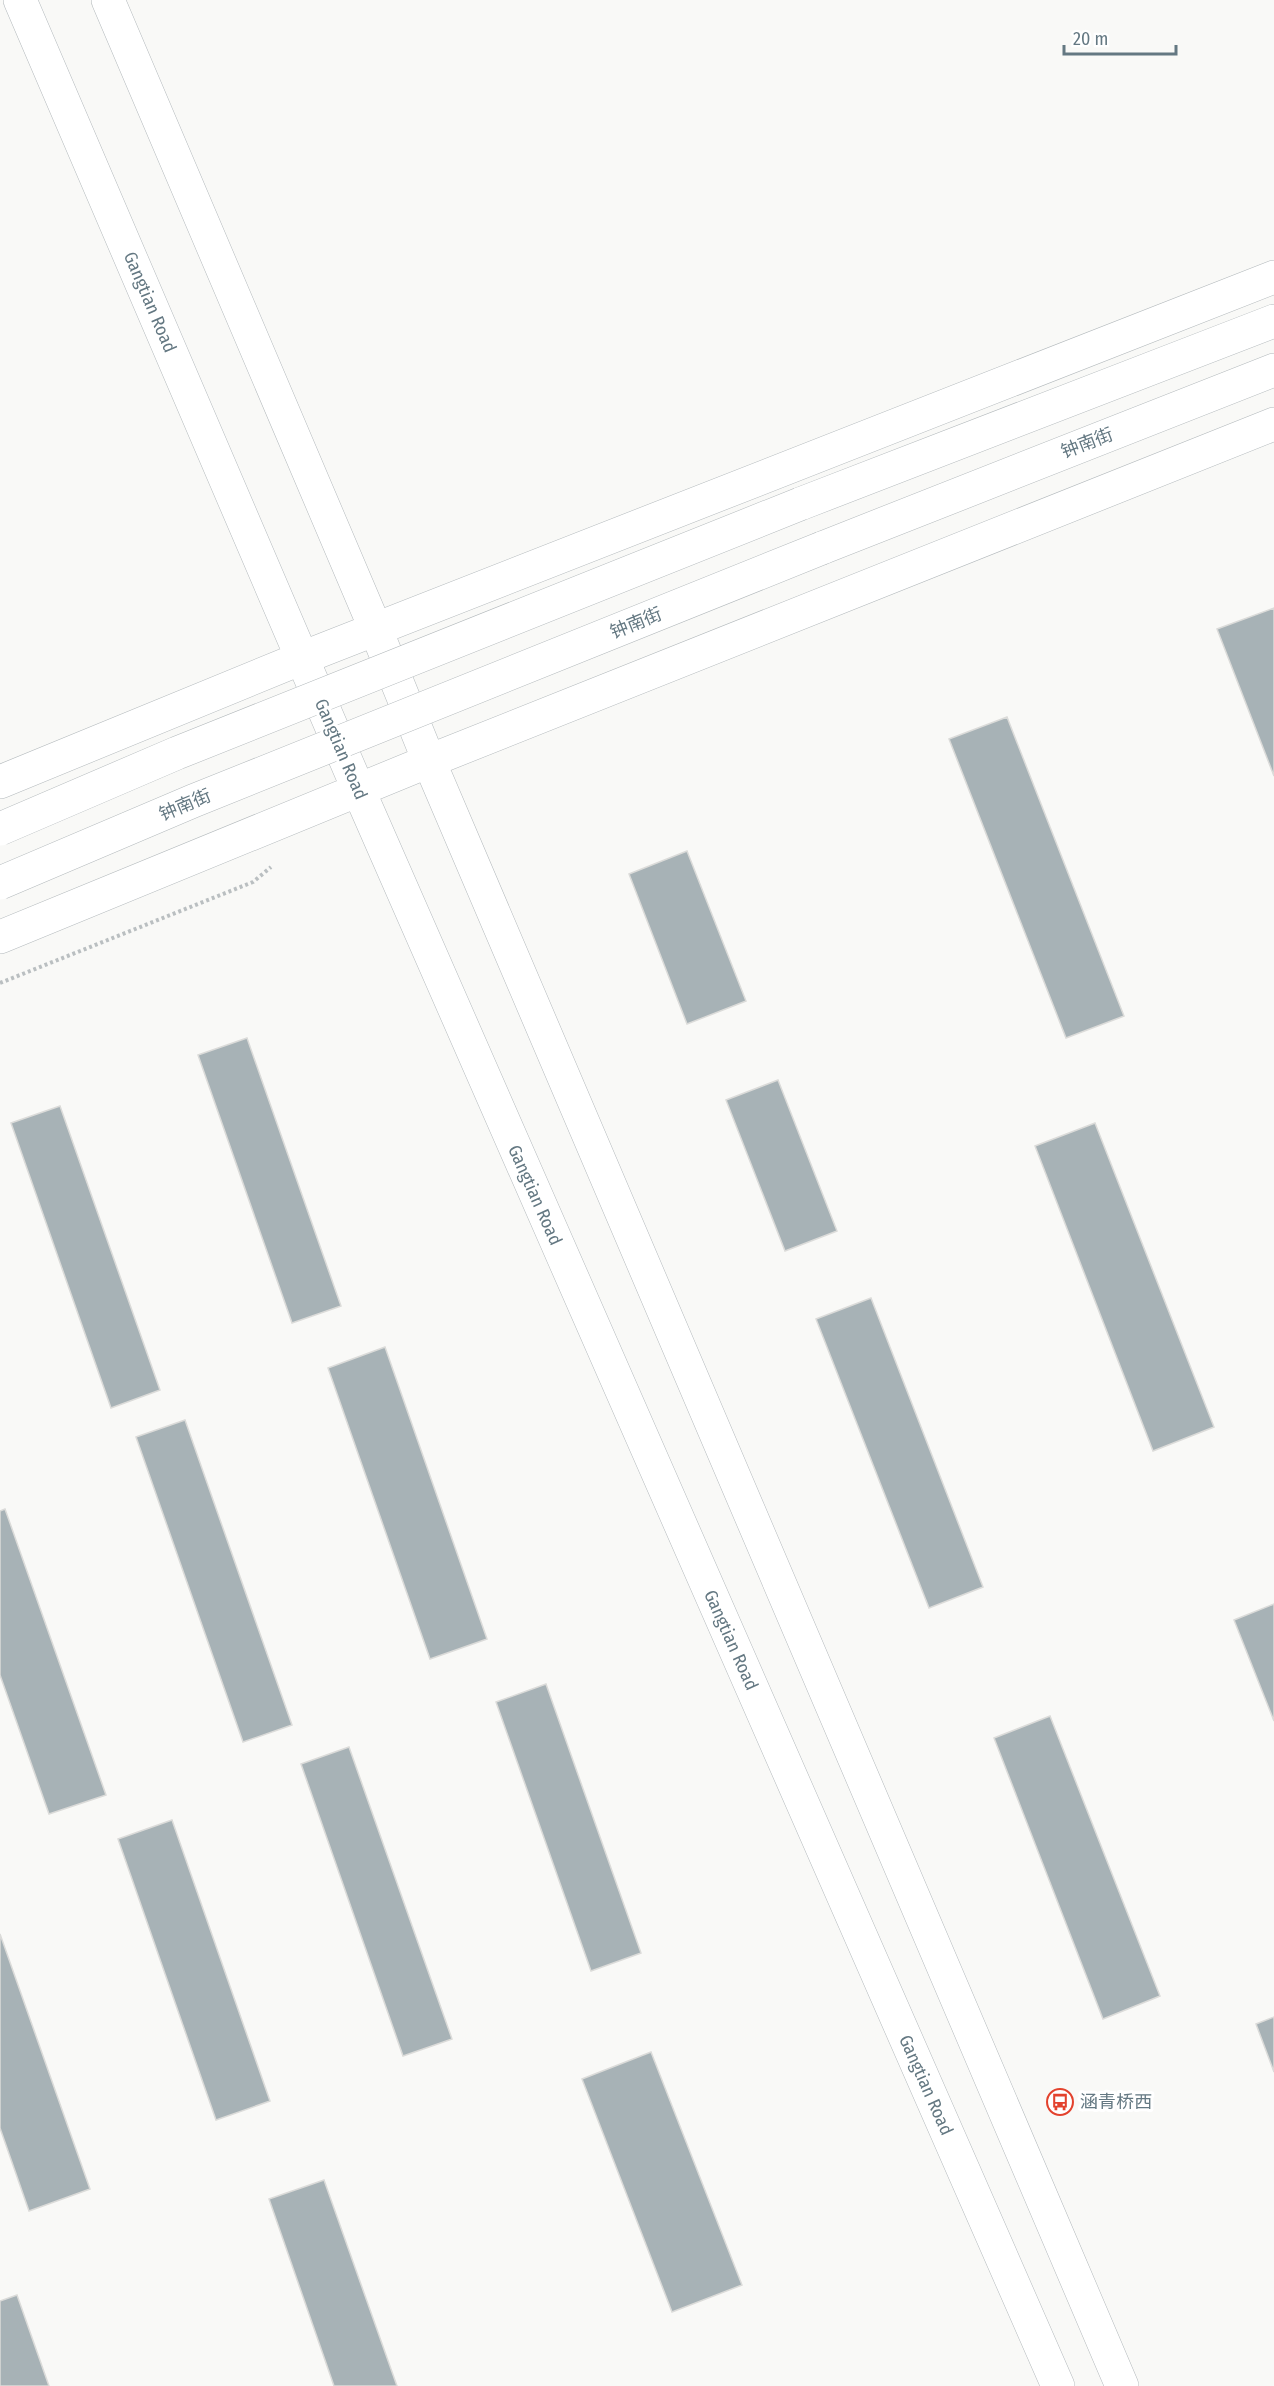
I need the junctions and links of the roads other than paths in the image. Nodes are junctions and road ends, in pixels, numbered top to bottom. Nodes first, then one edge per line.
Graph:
1 (20, 0) edge
2 (108, 0) edge
3 (1274, 278) edge
4 (1274, 321) edge
5 (1274, 370) edge
6 (1274, 424) edge
7 (376, 630) junction
8 (302, 658) junction
9 (429, 761) junction
10 (0, 782) edge
11 (358, 791) junction
12 (0, 829) edge
13 (0, 883) edge
14 (0, 937) edge
15 (1058, 2386) edge
16 (1122, 2386) edge

1 - 8 main road, Gangtian Road
2 - 7 main road
3 - 7 main road
4 - 12 main road, bridge
5 - 13 main road, 钟南街, bridge
6 - 9 main road
7 - 8 main road
7 - 9 main road
8 - 10 main road
8 - 11 main road, Gangtian Road
9 - 11 main road
9 - 16 main road
11 - 14 main road
11 - 15 main road, Gangtian Road

